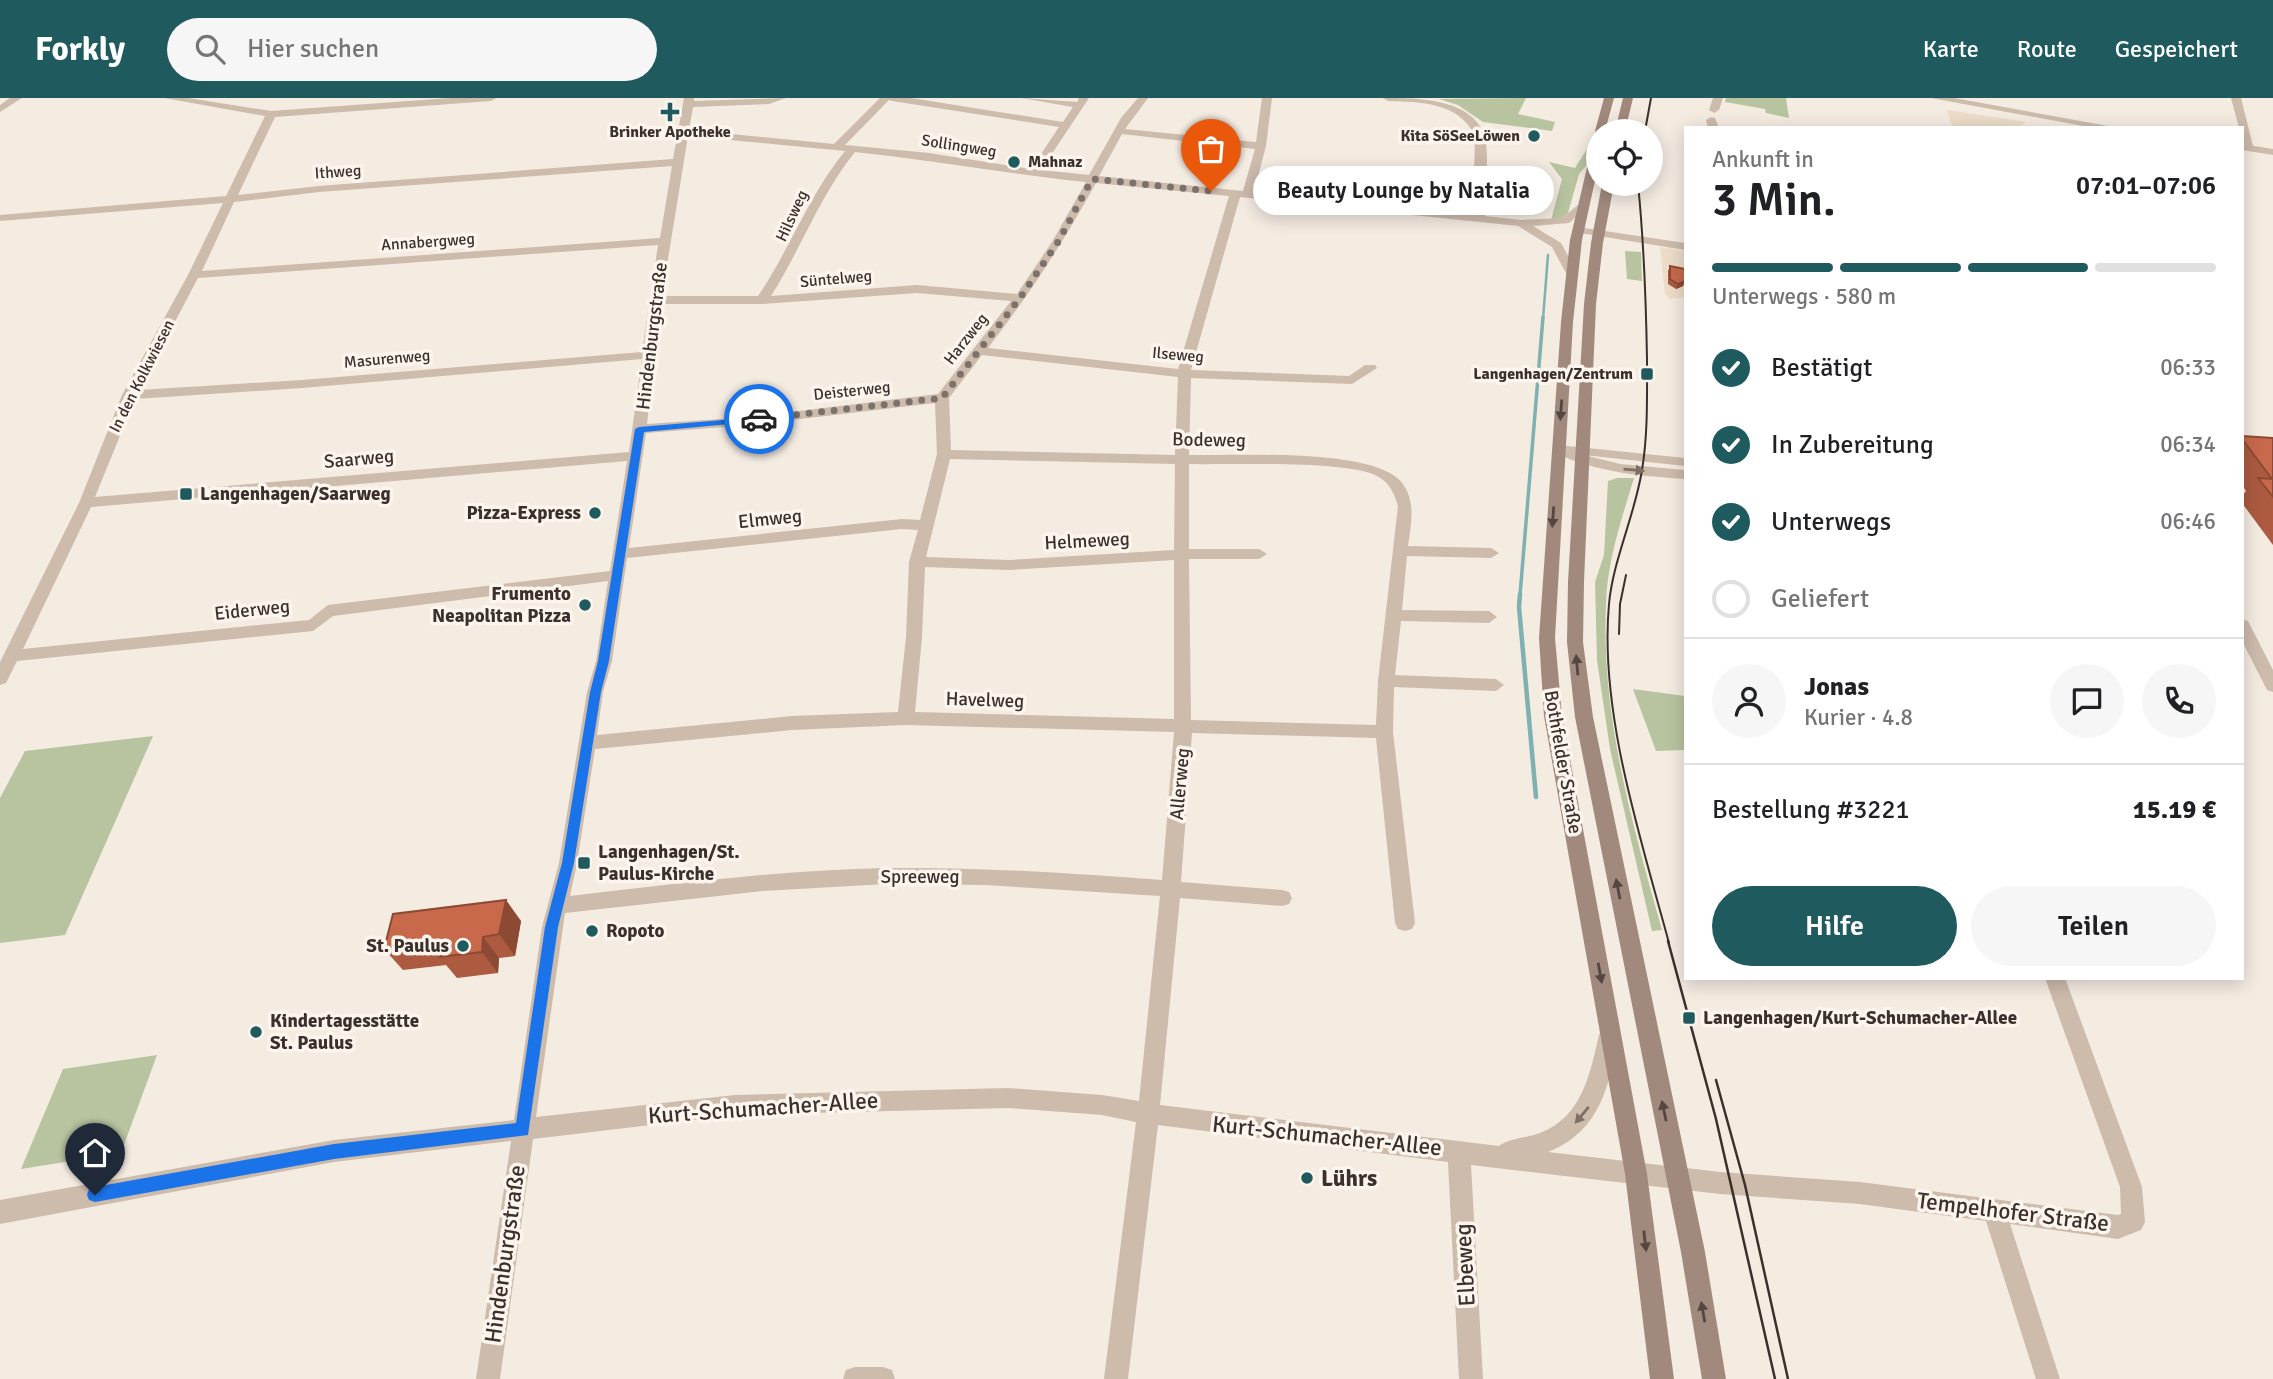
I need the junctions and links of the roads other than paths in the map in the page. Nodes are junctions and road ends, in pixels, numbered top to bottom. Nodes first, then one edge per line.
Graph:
1 (17, 98) edge
2 (169, 98) edge
3 (491, 98) edge
4 (781, 98) edge
5 (886, 98) edge
6 (892, 98) edge
7 (1026, 98) edge
8 (1143, 98) edge
9 (1267, 98) edge
10 (1388, 98) edge
11 (1609, 98) edge
12 (1628, 98) edge
13 (1718, 98) edge
14 (1936, 98) edge
15 (2236, 98) edge
16 (689, 101) edge
17 (1081, 101) edge
18 (0, 109) edge
19 (271, 114) junction
20 (1603, 119) edge
21 (1623, 119) edge
22 (1713, 119) edge
23 (1064, 125) junction
24 (2090, 126) edge
25 (2242, 126) edge
26 (1119, 131) junction
27 (684, 132) junction
28 (1261, 146) junction
29 (837, 147) junction
30 (2246, 147) edge
31 (853, 148) junction
32 (2273, 152) edge
33 (679, 162) junction
34 (1034, 173) junction
35 (1092, 179) junction
36 (1586, 191) edge
37 (1242, 195) junction
38 (1606, 196) edge
39 (229, 199) junction
40 (1582, 207) junction
41 (0, 218) edge
42 (1479, 219) junction
43 (1521, 223) junction
44 (1577, 230) junction
45 (1599, 233) junction
46 (665, 241) junction
47 (1684, 247) edge
48 (1571, 272) junction
49 (194, 275) junction
50 (1020, 298) junction
51 (655, 300) junction
52 (762, 300) junction
53 (979, 351) junction
54 (648, 355) junction
55 (1370, 368) dead end
56 (1186, 374) junction
57 (130, 395) junction
58 (942, 398) junction
59 (639, 429) junction
60 (1558, 449) junction
61 (944, 454) junction
62 (636, 456) junction
63 (1583, 456) junction
64 (1182, 460) junction
65 (1684, 466) edge
66 (86, 503) junction
67 (925, 525) junction
68 (1400, 551) junction
69 (1491, 553) dead end
70 (620, 554) junction
71 (1259, 554) dead end
72 (1181, 555) junction
73 (917, 562) junction
74 (617, 575) junction
75 (1393, 615) junction
76 (1489, 617) dead end
77 (2244, 629) edge
78 (11, 656) junction
79 (0, 679) edge
80 (1385, 681) junction
81 (1496, 685) dead end
82 (2273, 686) edge
83 (906, 718) junction
84 (1184, 727) junction
85 (1384, 732) junction
86 (587, 743) junction
87 (1171, 890) junction
88 (1282, 898) dead end
89 (559, 905) junction
90 (1405, 923) dead end
91 (2056, 980) edge
92 (1610, 1028) junction
93 (1149, 1114) junction
94 (523, 1130) junction
95 (1459, 1151) junction
96 (1488, 1155) junction
97 (1636, 1174) junction
98 (1677, 1178) junction
99 (1994, 1210) junction
100 (0, 1212) edge
101 (488, 1379) edge
102 (855, 1379) edge
103 (883, 1379) edge
104 (1116, 1379) edge
105 (1471, 1379) edge
106 (1662, 1379) edge
107 (1714, 1379) edge
108 (2048, 1379) edge

1 - 18 street
2 - 19 street
3 - 19 street
4 - 16 street
5 - 29 street
6 - 23 street
7 - 17 street
8 - 26 street, Harzweg
9 - 28 street, Allerweg
10 - 42 street
11 - 20 main road
12 - 21 main road
13 - 22 street
14 - 24 street
15 - 25 street
16 - 27 street, Hindenburgstraße
17 - 23 street
19 - 39 street, In den Kolkwiesen
23 - 34 street
26 - 28 street
26 - 35 street, Harzweg
27 - 29 street, Sollingweg
27 - 33 street, Hindenburgstraße
28 - 37 street, Allerweg
29 - 31 street, Sollingweg
30 - 32 street
31 - 34 street, Sollingweg
31 - 52 street, Hilsweg
33 - 39 street, Ithweg
33 - 46 street, Hindenburgstraße
34 - 35 street, Sollingweg
35 - 37 street, Sollingweg
35 - 50 street, Harzweg
36 - 40 main road, Bothfelder Straße
37 - 42 street, Sollingweg
37 - 56 street, Allerweg
38 - 45 main road, Bothfelder Straße
39 - 41 street, Ithweg
39 - 49 street, In den Kolkwiesen
40 - 43 street, Sollingweg
40 - 44 main road, Bothfelder Straße
42 - 43 street, Sollingweg
43 - 48 street, Sollingweg
44 - 45 street
44 - 48 main road, Bothfelder Straße
45 - 47 street
45 - 63 main road, Bothfelder Straße
46 - 49 street, Annabergweg
46 - 51 street, Hindenburgstraße
48 -> 60 main road, Bothfelder Straße
49 - 57 street, In den Kolkwiesen
50 - 52 street, Süntelweg
50 - 53 street, Harzweg
51 - 52 street, Süntelweg
51 - 54 street, Hindenburgstraße
53 - 56 street, Ilseweg
53 - 58 street, Harzweg
54 - 57 street, Masurenweg
54 - 59 street, Hindenburgstraße
55 - 56 street, Ilseweg
56 - 64 street, Allerweg
57 - 66 street, In den Kolkwiesen
58 - 59 street, Deisterweg
58 - 61 street
59 - 62 street, Hindenburgstraße
60 - 63 street
60 -> 92 main road, Bothfelder Straße
61 - 64 street, Bodeweg
61 - 67 street
62 - 66 street, Saarweg
62 - 70 street, Hindenburgstraße
63 - 65 street
98 -> 63 main road, Bothfelder Straße
64 - 68 street, Bodeweg
64 - 72 street, Allerweg
66 - 78 street, In den Kolkwiesen
67 - 70 street, Elmweg
67 - 73 street
68 - 69 street
68 - 75 street, Bodeweg
70 - 74 street, Hindenburgstraße
71 - 72 street, Helmeweg
72 - 73 street, Helmeweg
72 - 84 street, Allerweg
73 - 83 street
74 - 78 street, Eiderweg
74 - 86 street, Hindenburgstraße
75 - 76 street
75 - 80 street, Bodeweg
77 - 82 street
78 - 79 street, In den Kolkwiesen
80 - 81 street
80 - 85 street, Bodeweg
83 - 84 street, Havelweg
83 - 86 street, Havelweg
84 - 85 street, Havelweg
84 - 87 street, Allerweg
85 - 90 street, Bodeweg
86 - 89 street, Hindenburgstraße
87 - 88 street, Spreeweg
87 - 89 street, Spreeweg
87 - 93 street, Allerweg
89 - 94 street, Hindenburgstraße
91 - 99 street, Tempelhofer Straße
92 -> 96 street, Kurt-Schumacher-Allee
92 - 97 main road, Bothfelder Straße
93 - 94 street, Kurt-Schumacher-Allee
93 - 95 street, Kurt-Schumacher-Allee
93 - 104 street, Allerweg
94 - 100 street, Kurt-Schumacher-Allee
94 - 101 street, Hindenburgstraße
95 - 96 street, Kurt-Schumacher-Allee
95 - 105 street, Elbeweg
96 - 97 street, Kurt-Schumacher-Allee
97 - 98 street, Tempelhofer Straße
97 -> 106 main road, Bothfelder Straße
98 - 99 street, Tempelhofer Straße
107 -> 98 main road, Bothfelder Straße
99 - 108 street
102 - 103 street

